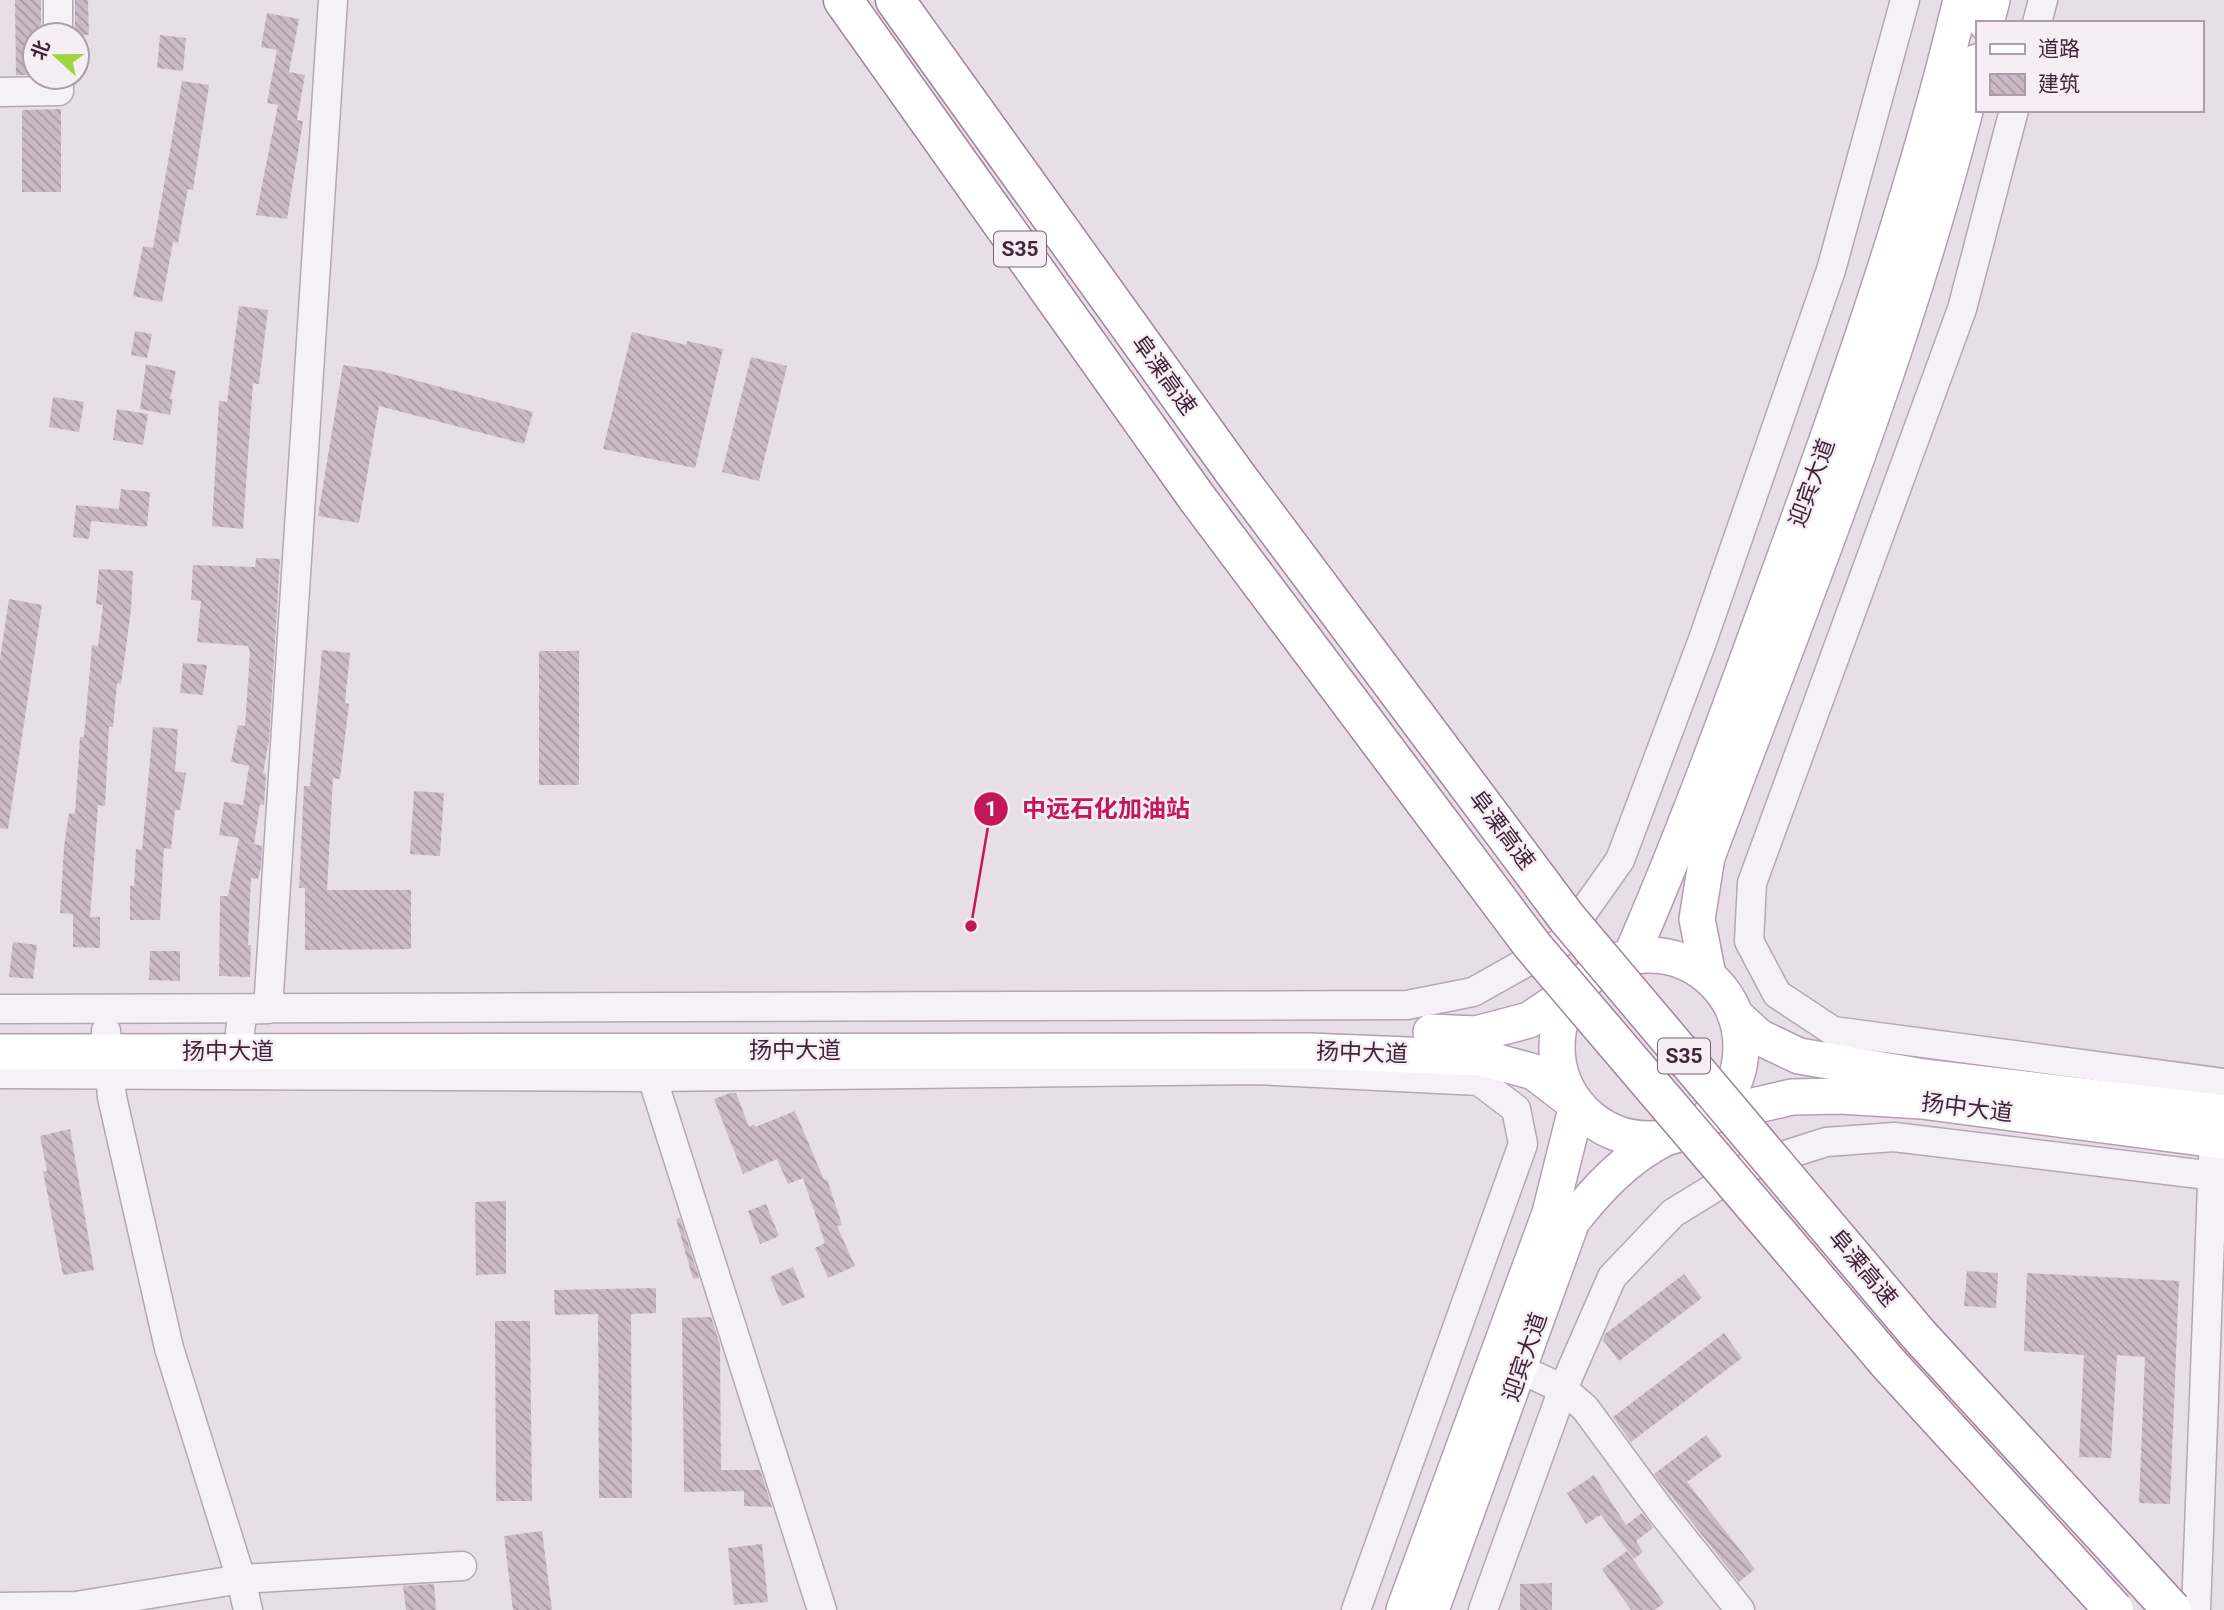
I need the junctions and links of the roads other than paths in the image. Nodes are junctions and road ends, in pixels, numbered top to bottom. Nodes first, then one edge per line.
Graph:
1 (58, 0) edge
2 (333, 0) edge
3 (843, 0) edge
4 (895, 0) edge
5 (1905, 0) edge
6 (1961, 0) edge
7 (1992, 0) edge
8 (2043, 0) edge
9 (58, 21) edge
10 (1987, 21) edge
11 (2038, 21) edge
12 (1976, 66) edge
13 (59, 91) edge
14 (0, 92) edge
15 (2013, 112) edge
16 (1631, 956) junction
17 (1708, 975) junction
18 (1577, 988) junction
19 (0, 1009) edge
20 (268, 1009) junction
21 (1736, 1016) junction
22 (0, 1031) edge
23 (240, 1032) junction
24 (0, 1052) edge
25 (107, 1052) junction
26 (0, 1074) edge
27 (653, 1077) junction
28 (2224, 1083) edge
29 (1577, 1105) junction
30 (1710, 1115) junction
31 (2221, 1131) edge
32 (1665, 1138) junction
33 (2218, 1176) edge
34 (1520, 1369) junction
35 (1563, 1389) junction
36 (462, 1566) dead end
37 (241, 1579) junction
38 (0, 1606) edge
39 (247, 1610) edge
40 (822, 1610) edge
41 (1356, 1610) edge
42 (1404, 1610) edge
43 (1431, 1610) edge
44 (1483, 1610) edge
45 (1740, 1610) edge
46 (2114, 1610) edge
47 (2172, 1610) edge
48 (2196, 1610) edge

1 - 9 street
2 - 20 street
3 - 46 highway, 阜溧高速 / S35, bridge
4 - 47 highway, 阜溧高速 / S35, bridge
5 - 20 street
6 - 16 main road, 迎宾大道
7 - 10 main road
8 - 11 street
12 - 17 main road, 迎宾大道
13 - 14 street
15 - 28 street
16 - 17 main road
16 - 18 main road
17 - 21 main road
18 - 23 main road, 扬中大道
18 - 29 main road
19 - 20 street
20 - 23 street
21 - 30 main road
21 - 31 main road, 扬中大道
22 - 25 main road, 扬中大道
23 - 25 main road, 扬中大道
24 - 25 main road, 扬中大道
25 - 26 street
25 - 27 street
25 - 29 main road, 扬中大道
25 - 37 street
27 - 40 street
27 - 41 street
29 - 32 main road
29 - 42 main road, 迎宾大道
30 - 31 main road, 扬中大道
30 - 32 main road
31 - 33 street
32 - 34 main road, 迎宾大道
33 - 35 street
33 - 48 street
34 - 35 street
34 - 43 main road, 迎宾大道
35 - 44 street
35 - 45 street
36 - 37 street
37 - 38 street
37 - 39 street

